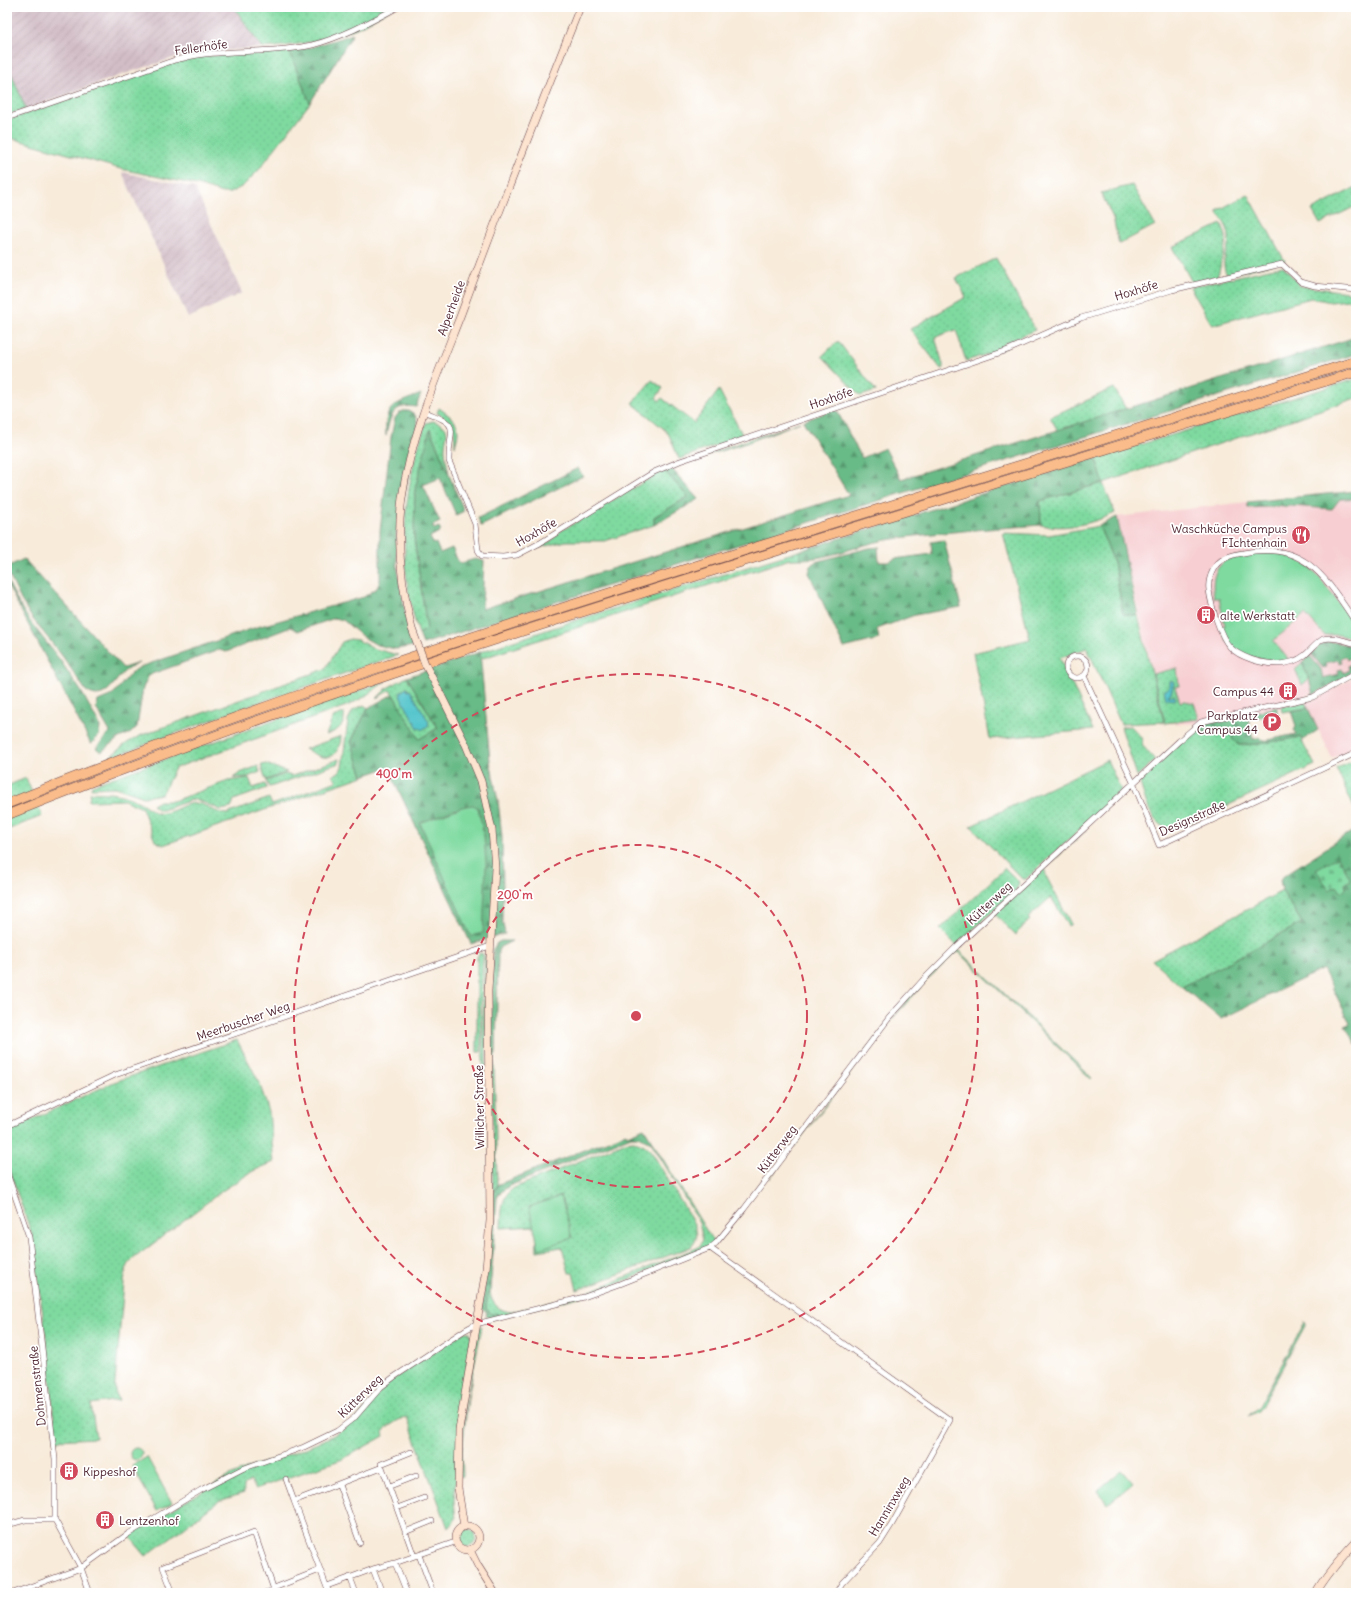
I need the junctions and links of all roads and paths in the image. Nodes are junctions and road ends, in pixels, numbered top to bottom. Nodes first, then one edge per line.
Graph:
1 (398, 7) edge
2 (580, 7) edge
3 (7, 118) edge
4 (1356, 290) edge
5 (1356, 361) edge
6 (1356, 372) edge
7 (424, 412) junction
8 (1356, 623) edge
9 (1356, 644) edge
10 (1356, 673) edge
11 (1084, 676) junction
12 (441, 695) joint
13 (1356, 753) edge
14 (1133, 782) junction
15 (7, 804) edge
16 (7, 815) edge
17 (490, 946) junction
18 (7, 1126) edge
19 (7, 1173) edge
20 (710, 1248) junction
21 (476, 1324) junction
22 (411, 1452) dead end
23 (382, 1467) junction
24 (416, 1476) dead end
25 (286, 1479) dead end
26 (338, 1485) junction
27 (390, 1486) junction
28 (424, 1498) dead end
29 (294, 1501) junction
30 (398, 1508) junction
31 (55, 1520) junction
32 (432, 1521) dead end
33 (7, 1524) edge
34 (464, 1527) junction
35 (405, 1532) junction
36 (455, 1542) junction
37 (1356, 1542) edge
38 (360, 1543) dead end
39 (470, 1550) junction
40 (416, 1556) junction
41 (395, 1563) junction
42 (80, 1568) junction
43 (373, 1569) junction
44 (320, 1570) junction
45 (350, 1577) junction
46 (327, 1586) junction
47 (274, 1589) junction
48 (13, 1593) edge
49 (90, 1593) edge
50 (173, 1593) edge
51 (264, 1593) edge
52 (329, 1593) edge
53 (356, 1593) edge
54 (382, 1593) edge
55 (407, 1593) edge
56 (433, 1593) edge
57 (495, 1593) edge
58 (836, 1593) edge
59 (1316, 1593) edge

1 - 3 street, Fellerhöfe
2 - 7 street, Alperheide
4 - 7 street, Hoxhöfe
5 - 15 highway
6 - 16 highway
7 - 12 street, Alperheide, bridge
8 - 9 street
10 - 14 street, Kütterweg
11 - 11 street, Designstraße
11 - 14 street, Designstraße
12 - 17 street, Willicher Straße
13 - 14 street, Designstraße
14 - 20 street, Kütterweg
17 - 18 street, Meerbuscher Weg
17 - 21 street, Willicher Straße
19 - 31 street, Dohmenstraße
20 - 21 street, Kütterweg
20 - 58 street, Hanninxweg
21 - 34 street, Willicher Straße
21 - 42 street, Kütterweg
22 - 23 street
23 - 26 street
23 - 27 street
24 - 27 street
25 - 29 street
26 - 29 street
26 - 38 street
27 - 30 street
28 - 30 street
29 - 44 street
30 - 35 street
31 - 33 street
31 - 42 street, Dohmenstraße
32 - 35 street
34 - 36 street
34 - 39 street
35 - 40 street
36 - 39 street
36 - 40 street
37 - 59 street
39 - 57 street
40 - 41 street
40 - 56 street
41 - 43 street
41 - 55 street
42 - 48 street, Kütterweg
42 - 49 street, Dohmenstraße
43 - 45 street
43 - 54 street
44 - 46 street
44 - 47 street
45 - 46 street
45 - 53 street
46 - 52 street
47 - 50 street
47 - 51 street

